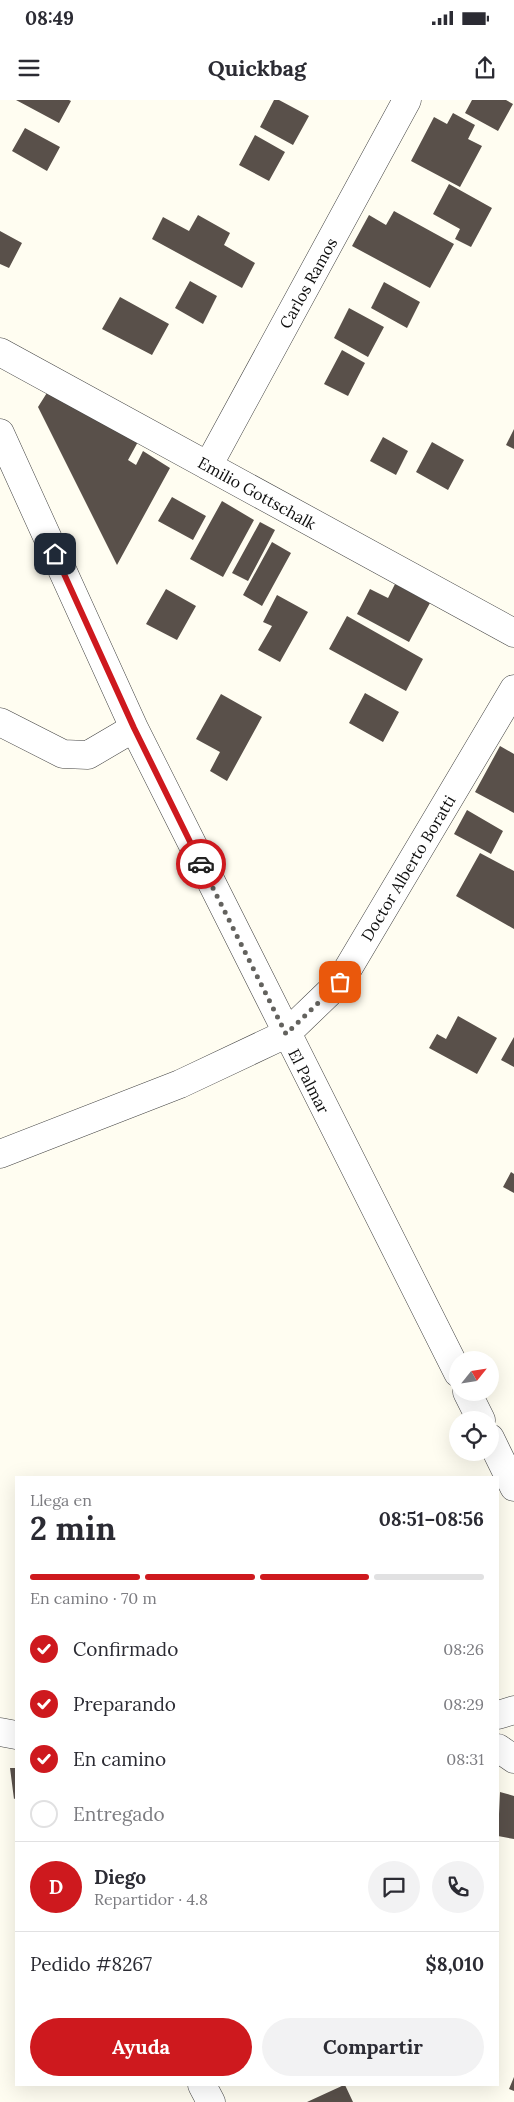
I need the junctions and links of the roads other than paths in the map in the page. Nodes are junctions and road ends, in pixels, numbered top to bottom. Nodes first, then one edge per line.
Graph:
1 (407, 100) edge
2 (0, 352) edge
3 (0, 433) edge
4 (208, 466) junction
5 (514, 633) edge
6 (514, 689) edge
7 (0, 722) edge
8 (134, 728) junction
9 (286, 1034) junction
10 (0, 1154) edge
11 (449, 1355) edge
12 (499, 1452) edge
13 (511, 1470) edge
14 (514, 1710) edge
15 (499, 1715) edge
16 (0, 1732) edge
17 (15, 1735) edge
18 (499, 1749) edge
19 (514, 1759) edge
20 (202, 2086) edge
21 (210, 2102) edge

1 - 4 street, Carlos Ramos
2 - 4 street, Emilio Gottschalk
3 - 8 street, El Palmar
4 - 5 street, Emilio Gottschalk
6 - 9 street, Doctor Alberto Boratti
7 - 8 street
8 - 9 street, El Palmar
9 - 10 street, Doctor Alberto Boratti
9 - 11 street, El Palmar
12 - 13 street
14 - 15 street
16 - 17 street
18 - 19 street
20 - 21 street

